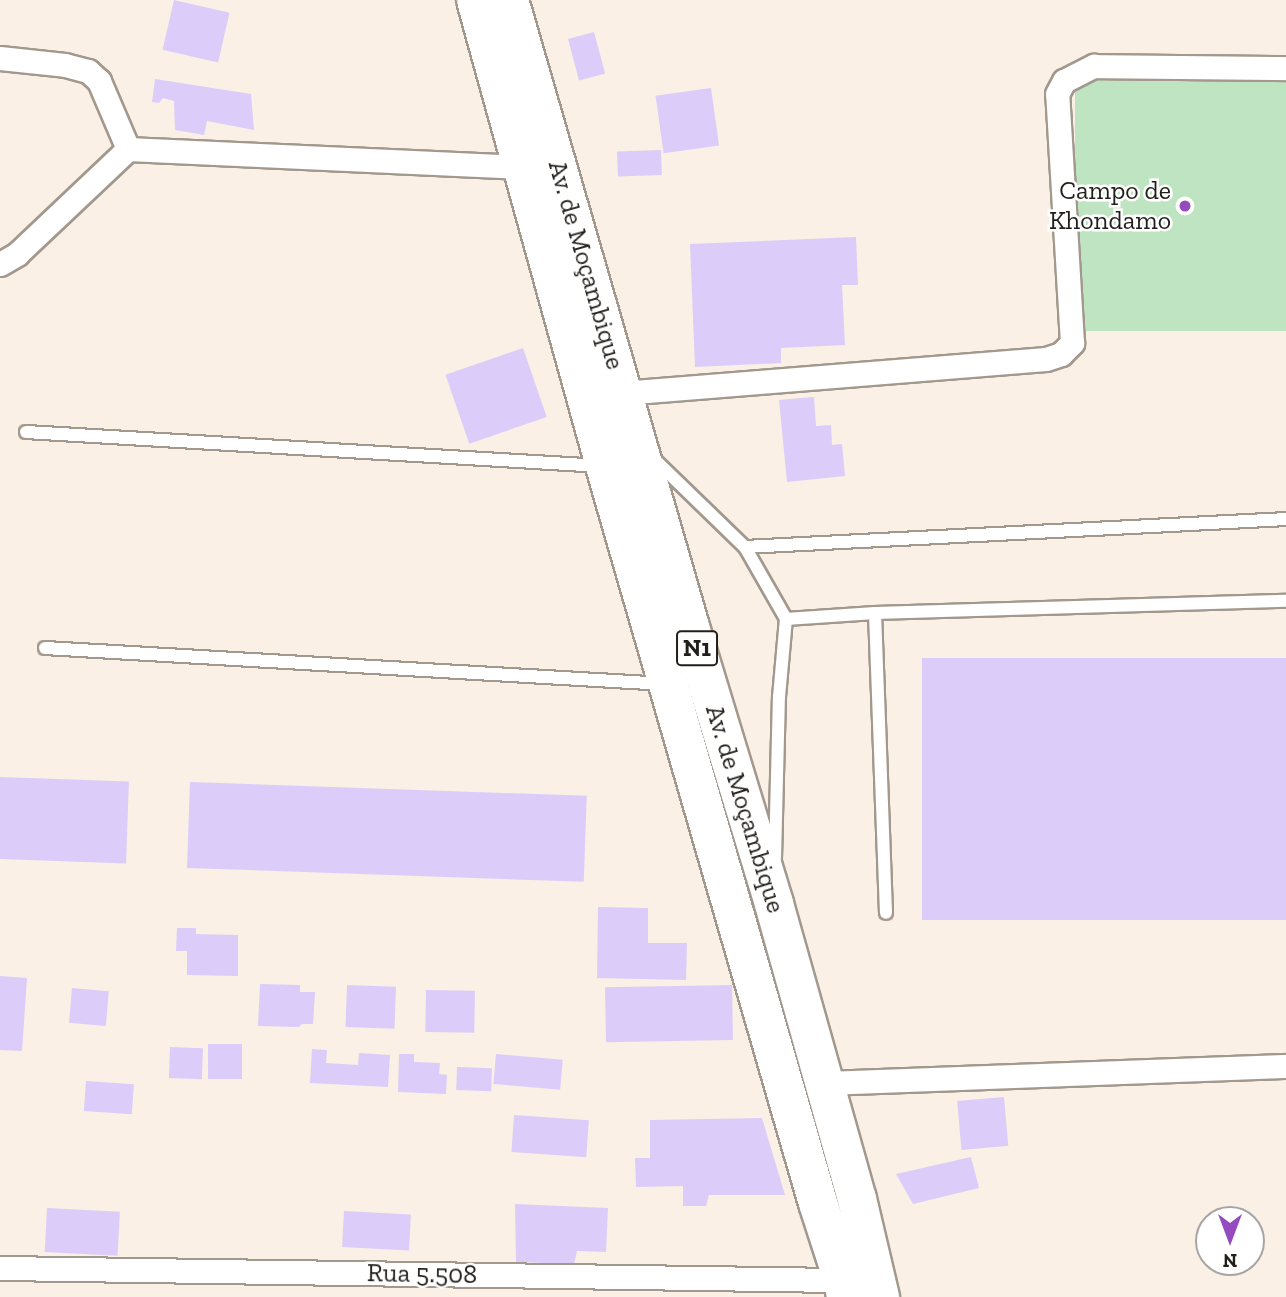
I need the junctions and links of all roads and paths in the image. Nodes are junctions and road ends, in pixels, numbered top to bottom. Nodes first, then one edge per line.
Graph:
1 (476, 0) edge
2 (509, 0) edge
3 (0, 58) edge
4 (1286, 68) edge
5 (128, 149) junction
6 (522, 167) junction
7 (0, 264) edge
8 (622, 393) junction
9 (26, 432) dead end
10 (638, 443) junction
11 (604, 466) junction
12 (1286, 519) edge
13 (745, 547) junction
14 (1286, 601) edge
15 (875, 613) junction
16 (786, 619) junction
17 (45, 648) dead end
18 (668, 684) junction
19 (774, 904) junction
20 (886, 913) dead end
21 (1286, 1066) edge
22 (822, 1083) junction
23 (0, 1268) edge
24 (844, 1288) edge
25 (880, 1297) edge

1 - 6 highway, Av. de Moçambique / N1
2 - 8 highway, Av. de Moçambique / N1
3 - 5 street
4 - 8 street
5 - 6 street
5 - 7 street
6 - 11 highway, Av. de Moçambique / N1
8 - 10 highway, Av. de Moçambique / N1
9 - 11 lane
10 - 13 lane
10 - 19 highway, Av. de Moçambique / N1
11 - 18 highway, Av. de Moçambique / N1
12 - 13 lane
13 - 16 lane
14 - 15 lane
15 - 16 lane
15 - 20 lane
16 - 19 lane
17 - 18 lane
18 - 24 highway, Av. de Moçambique / N1
19 - 22 highway, Av. de Moçambique / N1
21 - 22 street
22 - 25 highway, Av. de Moçambique / N1
23 - 24 street, Rua 5.508

